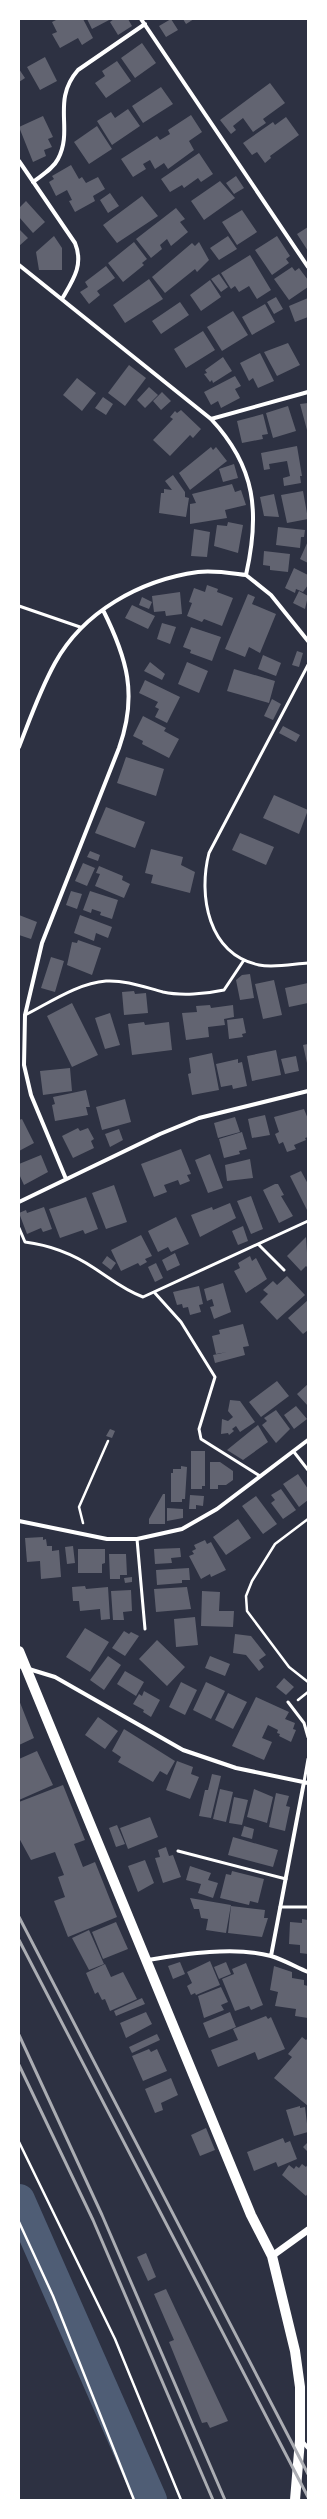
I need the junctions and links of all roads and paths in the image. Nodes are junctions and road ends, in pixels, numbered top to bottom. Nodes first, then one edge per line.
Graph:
1 (141, 19) edge
2 (145, 24) junction
3 (19, 161) edge
4 (34, 182) junction
5 (19, 266) edge
6 (308, 267) edge
7 (62, 299) junction
8 (308, 392) edge
9 (211, 419) junction
10 (246, 575) junction
11 (19, 606) edge
12 (103, 610) junction
13 (80, 627) junction
14 (308, 641) edge
15 (308, 665) edge
16 (19, 747) edge
17 (244, 960) junction
18 (308, 964) edge
19 (25, 1015) junction
20 (19, 1017) edge
21 (308, 1091) edge
22 (66, 1179) junction
23 (19, 1202) edge
24 (308, 1221) edge
25 (19, 1228) edge
26 (258, 1244) junction
27 (284, 1270) dead end
28 (154, 1292) junction
29 (108, 1440) dead end
30 (308, 1440) edge
31 (294, 1452) junction
32 (308, 1470) edge
33 (260, 1476) junction
34 (308, 1519) edge
35 (19, 1521) edge
36 (85, 1533) junction
37 (137, 1539) junction
38 (145, 1629) dead end
39 (19, 1651) edge
40 (24, 1668) edge
41 (308, 1682) edge
42 (288, 1702) dead end
43 (308, 1737) edge
44 (308, 1759) edge
45 (306, 1783) edge
46 (178, 1851) dead end
47 (286, 1880) junction
48 (280, 1907) junction
49 (308, 1907) edge
50 (271, 1956) junction
51 (148, 1960) junction
52 (308, 1972) edge
53 (19, 2142) edge
54 (19, 2222) edge
55 (308, 2230) edge
56 (272, 2256) junction
57 (300, 2440) junction
58 (308, 2448) edge
59 (134, 2500) edge
60 (181, 2500) edge
61 (295, 2500) edge

1 - 2 street
2 - 4 street
2 - 6 street
3 - 4 street
4 - 7 street
5 - 7 street
7 - 9 street
8 - 9 street
9 - 10 street
10 - 12 street
10 - 14 street
11 - 13 lane
12 - 13 street
12 - 19 street
13 - 16 street
15 - 17 lane
17 - 18 lane
17 - 19 lane
19 - 20 street
19 - 22 street
21 - 22 street
22 - 23 street
24 - 26 lane
25 - 28 lane
26 - 27 lane
26 - 28 lane
28 - 33 lane
29 - 36 path
30 - 31 street
31 - 32 lane
31 - 33 street
33 - 37 street
34 - 41 path
35 - 36 street
36 - 37 street
37 - 38 lane
39 - 40 main road
40 - 45 street
40 - 51 main road
42 - 43 lane
44 - 45 lane
45 - 47 street
46 - 47 lane
47 - 48 street
48 - 49 lane
48 - 50 street
50 - 51 street
50 - 52 street
51 - 56 main road
53 - 60 path
54 - 59 path
55 - 56 street
56 - 57 main road
57 - 58 street
57 - 61 main road

